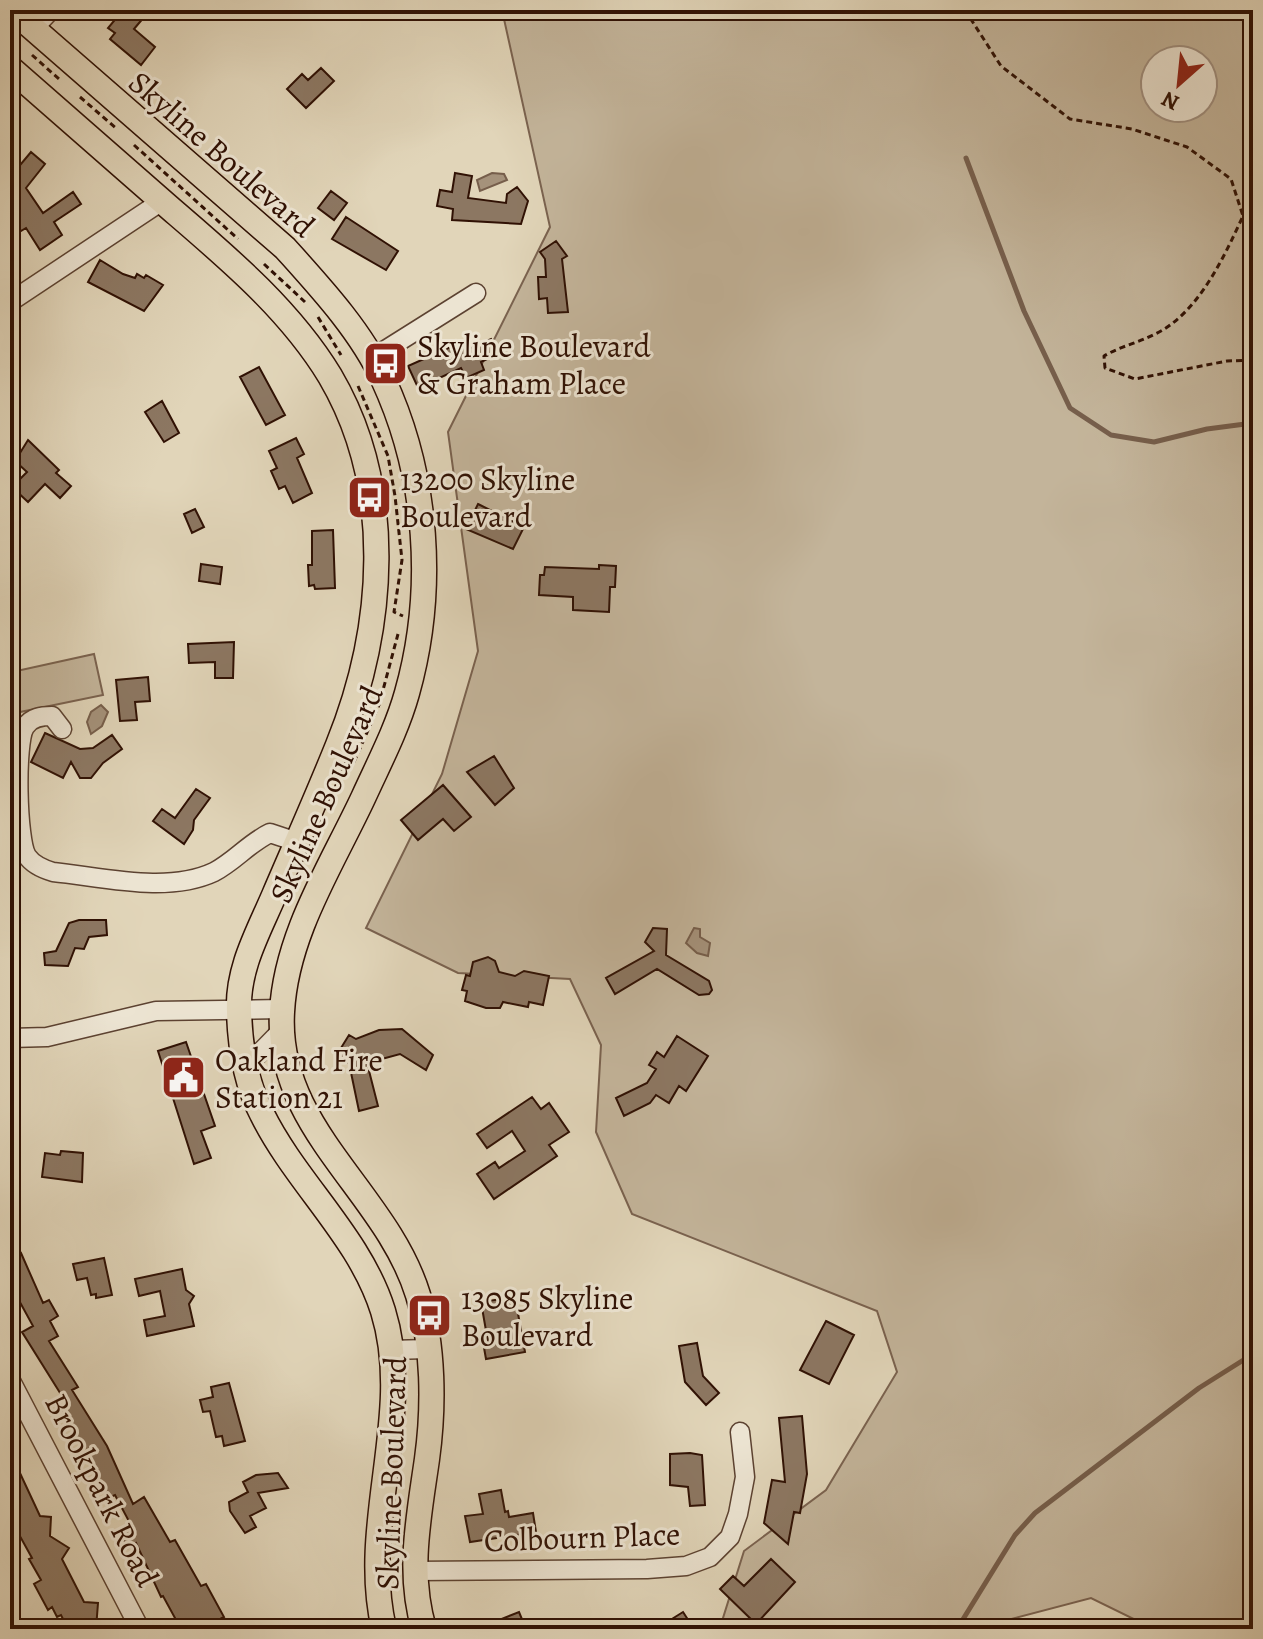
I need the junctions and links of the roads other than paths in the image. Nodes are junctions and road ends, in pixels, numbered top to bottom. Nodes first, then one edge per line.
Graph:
1 (12, 10) edge
2 (51, 10) edge
3 (29, 39) junction
4 (10, 68) edge
5 (162, 201) junction
6 (476, 293) dead end
7 (10, 302) edge
8 (371, 359) junction
9 (62, 729) dead end
10 (297, 842) junction
11 (238, 1009) junction
12 (282, 1020) junction
13 (10, 1038) edge
14 (245, 1068) junction
15 (428, 1349) junction
16 (390, 1350) junction
17 (10, 1379) edge
18 (17, 1411) edge
19 (740, 1432) dead end
20 (415, 1571) junction
21 (140, 1629) edge
22 (384, 1629) edge
23 (424, 1629) edge

1 - 3 main road, Skyline Boulevard
2 - 3 street
3 - 8 main road, Skyline Boulevard
4 - 5 main road, Skyline Boulevard
5 - 7 street
5 - 10 main road, Skyline Boulevard
6 - 8 street
8 - 12 main road, Skyline Boulevard
9 - 10 street
10 - 11 main road, Skyline Boulevard
11 - 12 street
11 - 13 street
11 - 14 main road, Skyline Boulevard
12 - 14 street
12 - 15 main road, Skyline Boulevard
14 - 16 main road, Skyline Boulevard
15 - 16 street
15 - 20 main road, Skyline Boulevard
16 - 22 main road, Skyline Boulevard
17 - 18 street, Brookpark Road
18 - 21 street, Brookpark Road
19 - 20 street, Colbourn Place
20 - 23 main road, Skyline Boulevard

